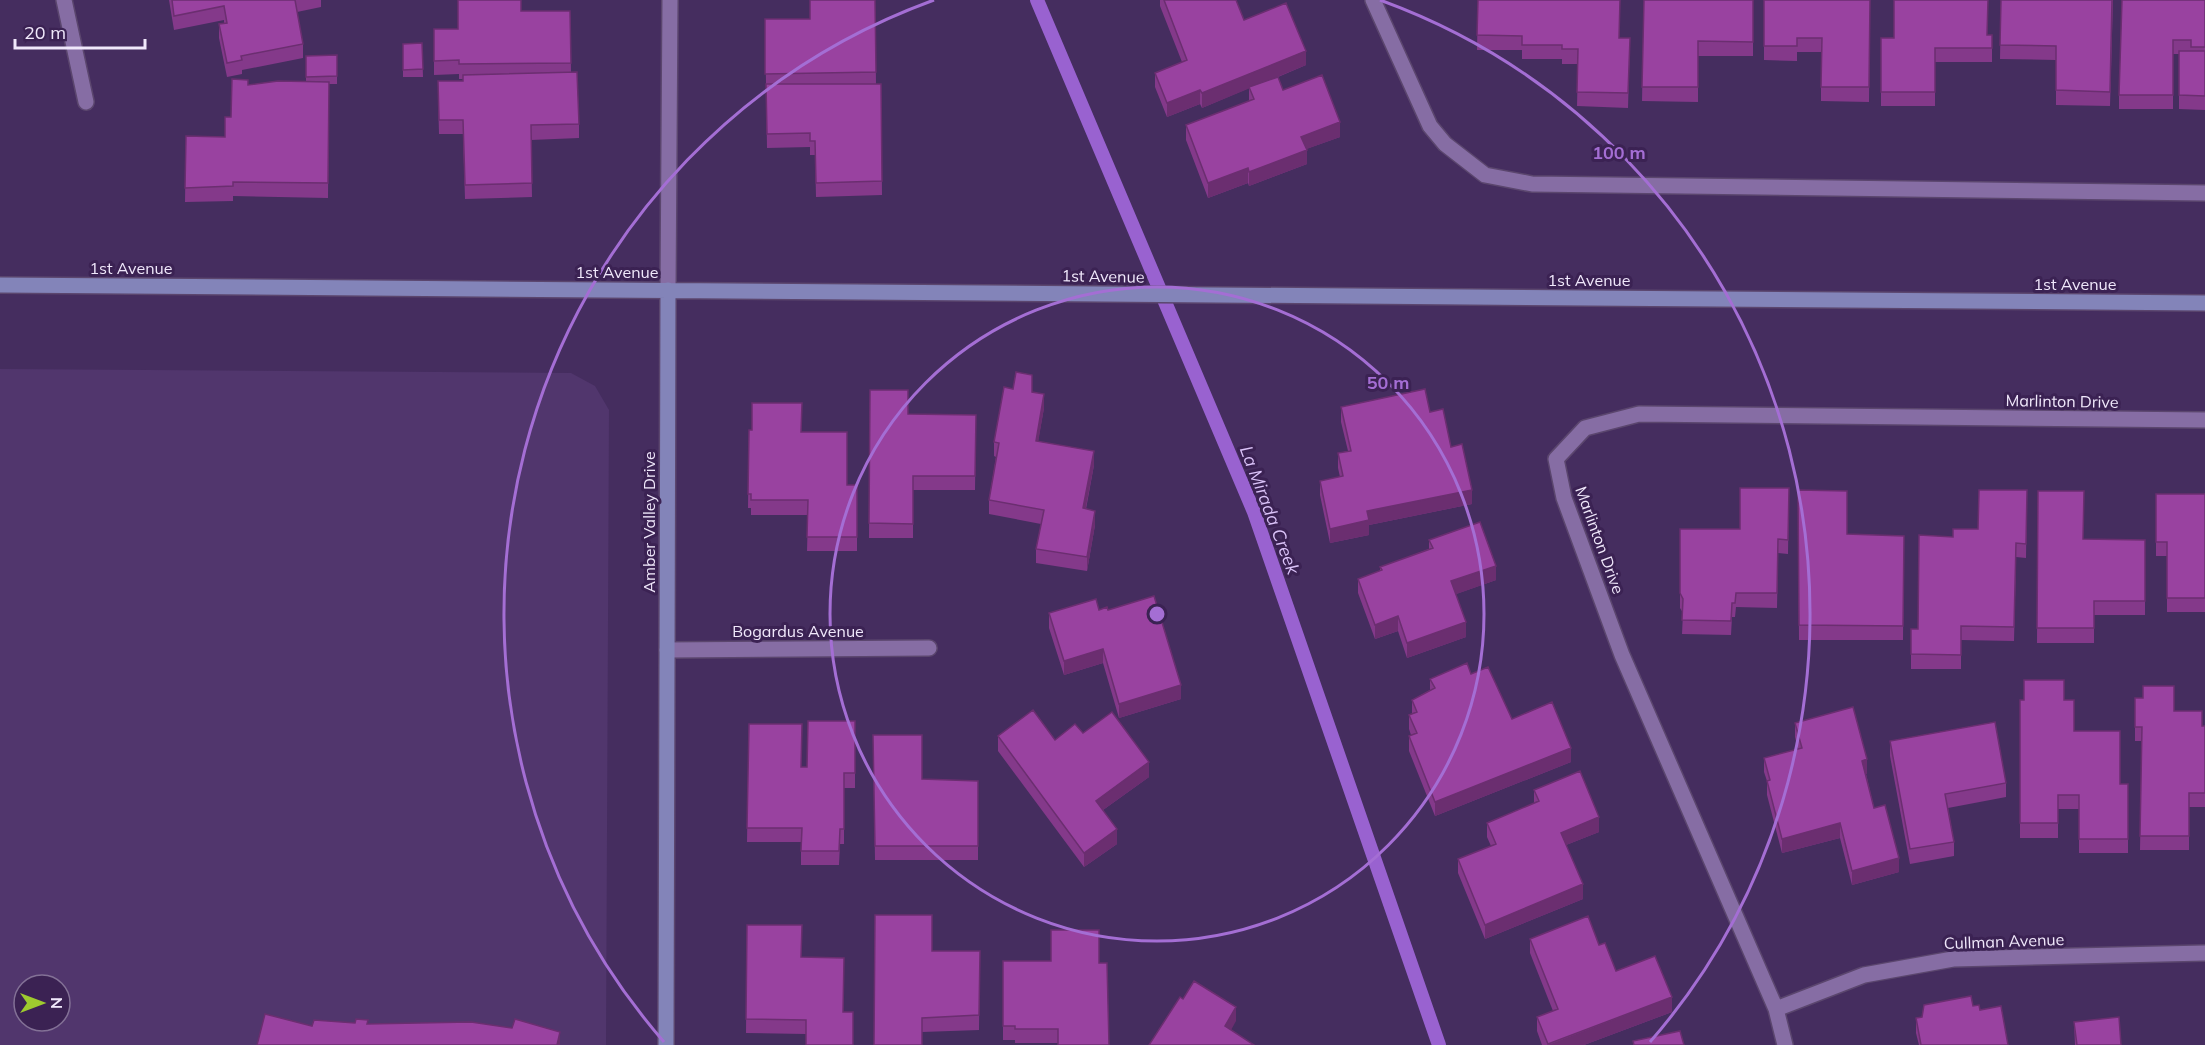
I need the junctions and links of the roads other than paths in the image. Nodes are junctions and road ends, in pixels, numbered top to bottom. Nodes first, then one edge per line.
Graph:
1 (64, 0) edge
2 (670, 0) edge
3 (1373, 0) edge
4 (86, 102) dead end
5 (2205, 193) edge
6 (0, 285) edge
7 (668, 290) junction
8 (2205, 303) edge
9 (2205, 420) edge
10 (929, 648) dead end
11 (667, 650) junction
12 (2205, 953) edge
13 (1776, 1009) junction
14 (666, 1045) edge
15 (1785, 1045) edge

1 - 4 street
2 - 7 street, Amber Valley Drive
3 - 5 street
6 - 7 main road, 1st Avenue
7 - 8 main road, 1st Avenue
7 - 11 main road, Amber Valley Drive
9 - 13 street, Marlinton Drive
10 - 11 street, Bogardus Avenue
11 - 14 main road, Amber Valley Drive
12 - 13 street, Cullman Avenue
13 - 15 street, Marlinton Drive

